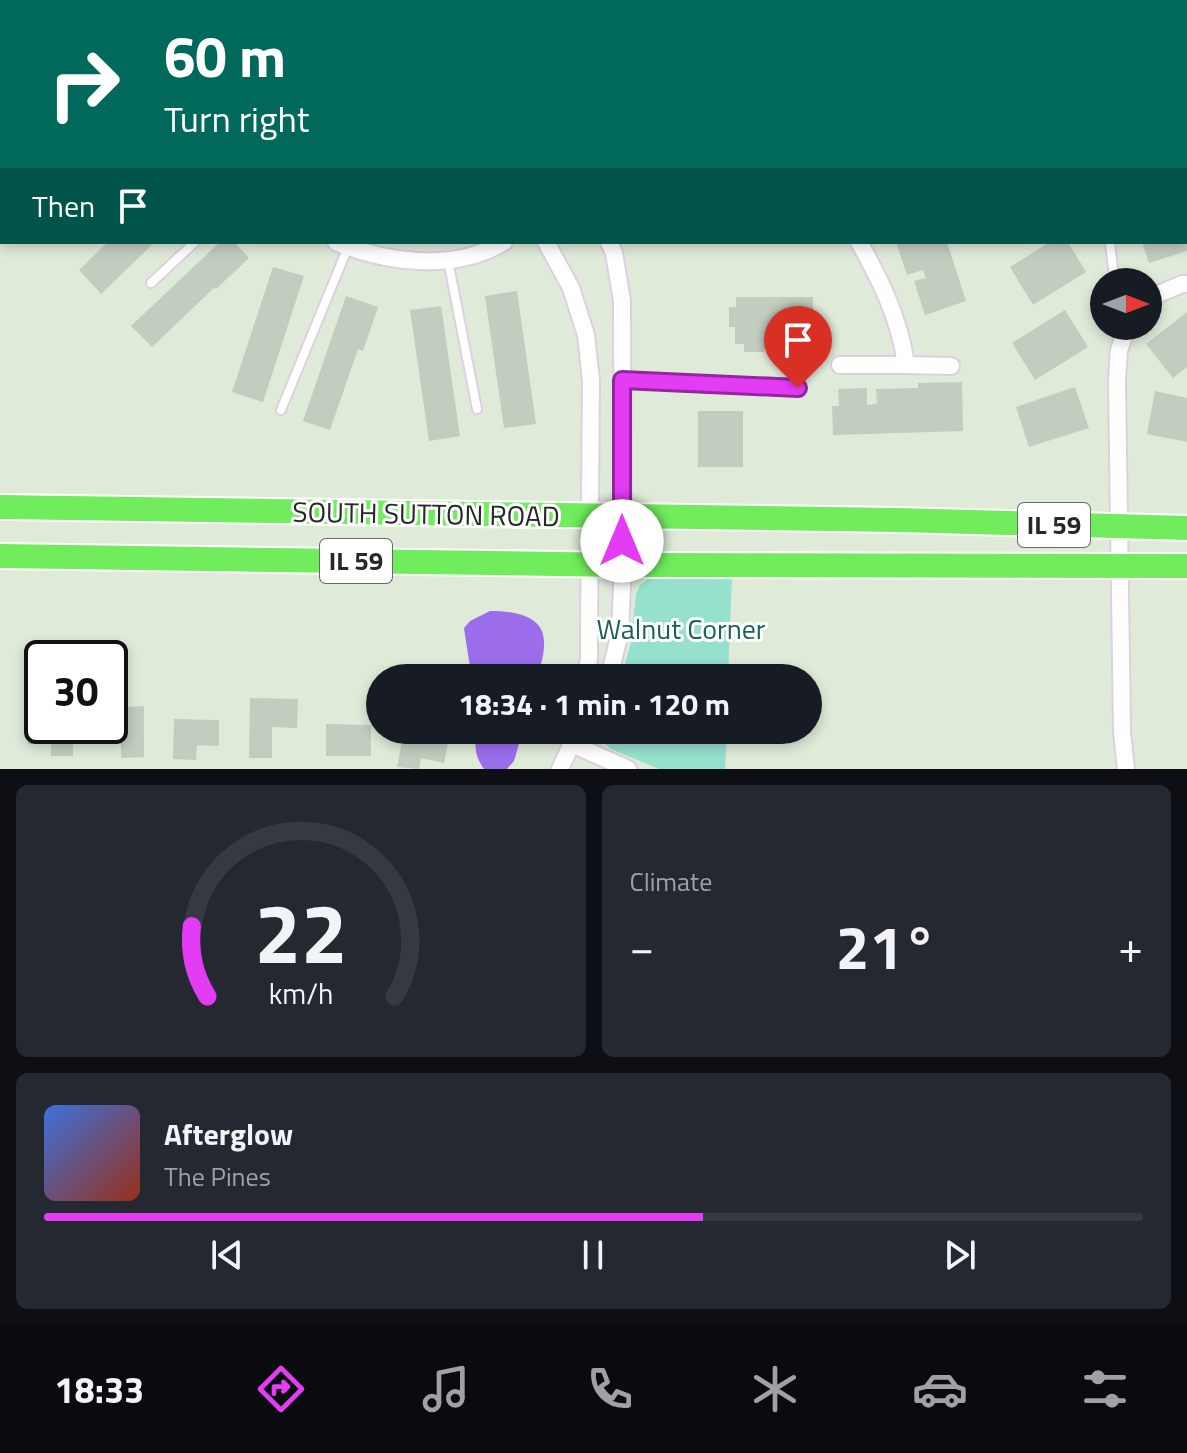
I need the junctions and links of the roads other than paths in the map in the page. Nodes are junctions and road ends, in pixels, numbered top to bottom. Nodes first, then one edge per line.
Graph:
1 (193, 244) edge
2 (342, 244) edge
3 (547, 244) edge
4 (610, 244) edge
5 (860, 244) edge
6 (1110, 244) edge
7 (484, 246) edge
8 (448, 259) junction
9 (1113, 268) edge
10 (151, 283) dead end
11 (1187, 284) edge
12 (1162, 293) edge
13 (1123, 340) edge
14 (840, 365) dead end
15 (906, 365) junction
16 (951, 366) dead end
17 (622, 380) junction
18 (591, 381) junction
19 (798, 388) dead end
20 (477, 409) dead end
21 (281, 410) dead end
22 (0, 507) edge
23 (589, 517) junction
24 (622, 517) junction
25 (1187, 528) edge
26 (1120, 546) junction
27 (0, 556) edge
28 (589, 564) junction
29 (623, 565) junction
30 (1187, 566) edge
31 (588, 664) edge
32 (612, 664) edge
33 (572, 744) edge
34 (587, 744) edge
35 (560, 769) edge
36 (628, 769) edge
37 (1126, 769) edge

1 - 10 lane
2 - 8 street
2 - 21 lane
3 - 18 street
4 - 17 street
5 - 15 street
6 - 9 lane
7 - 8 street
8 - 20 lane
11 - 12 street
13 - 26 street
14 - 15 street
15 - 16 street
17 - 18 street
17 - 19 lane
17 - 24 street
18 - 23 street
22 - 23 main road, SOUTH SUTTON ROAD / IL 59
23 - 24 main road, SOUTH SUTTON ROAD / IL 59
23 - 28 street
24 - 26 main road, SOUTH SUTTON ROAD / IL 59
24 - 29 street
25 - 26 main road, SOUTH SUTTON ROAD / IL 59
26 - 29 main road, SOUTH SUTTON ROAD / IL 59
26 - 30 main road, SOUTH SUTTON ROAD / IL 59
26 - 37 street
27 - 28 main road, SOUTH SUTTON ROAD / IL 59
28 - 29 main road, SOUTH SUTTON ROAD / IL 59
28 - 31 street
29 - 32 street
33 - 35 street
34 - 36 street

